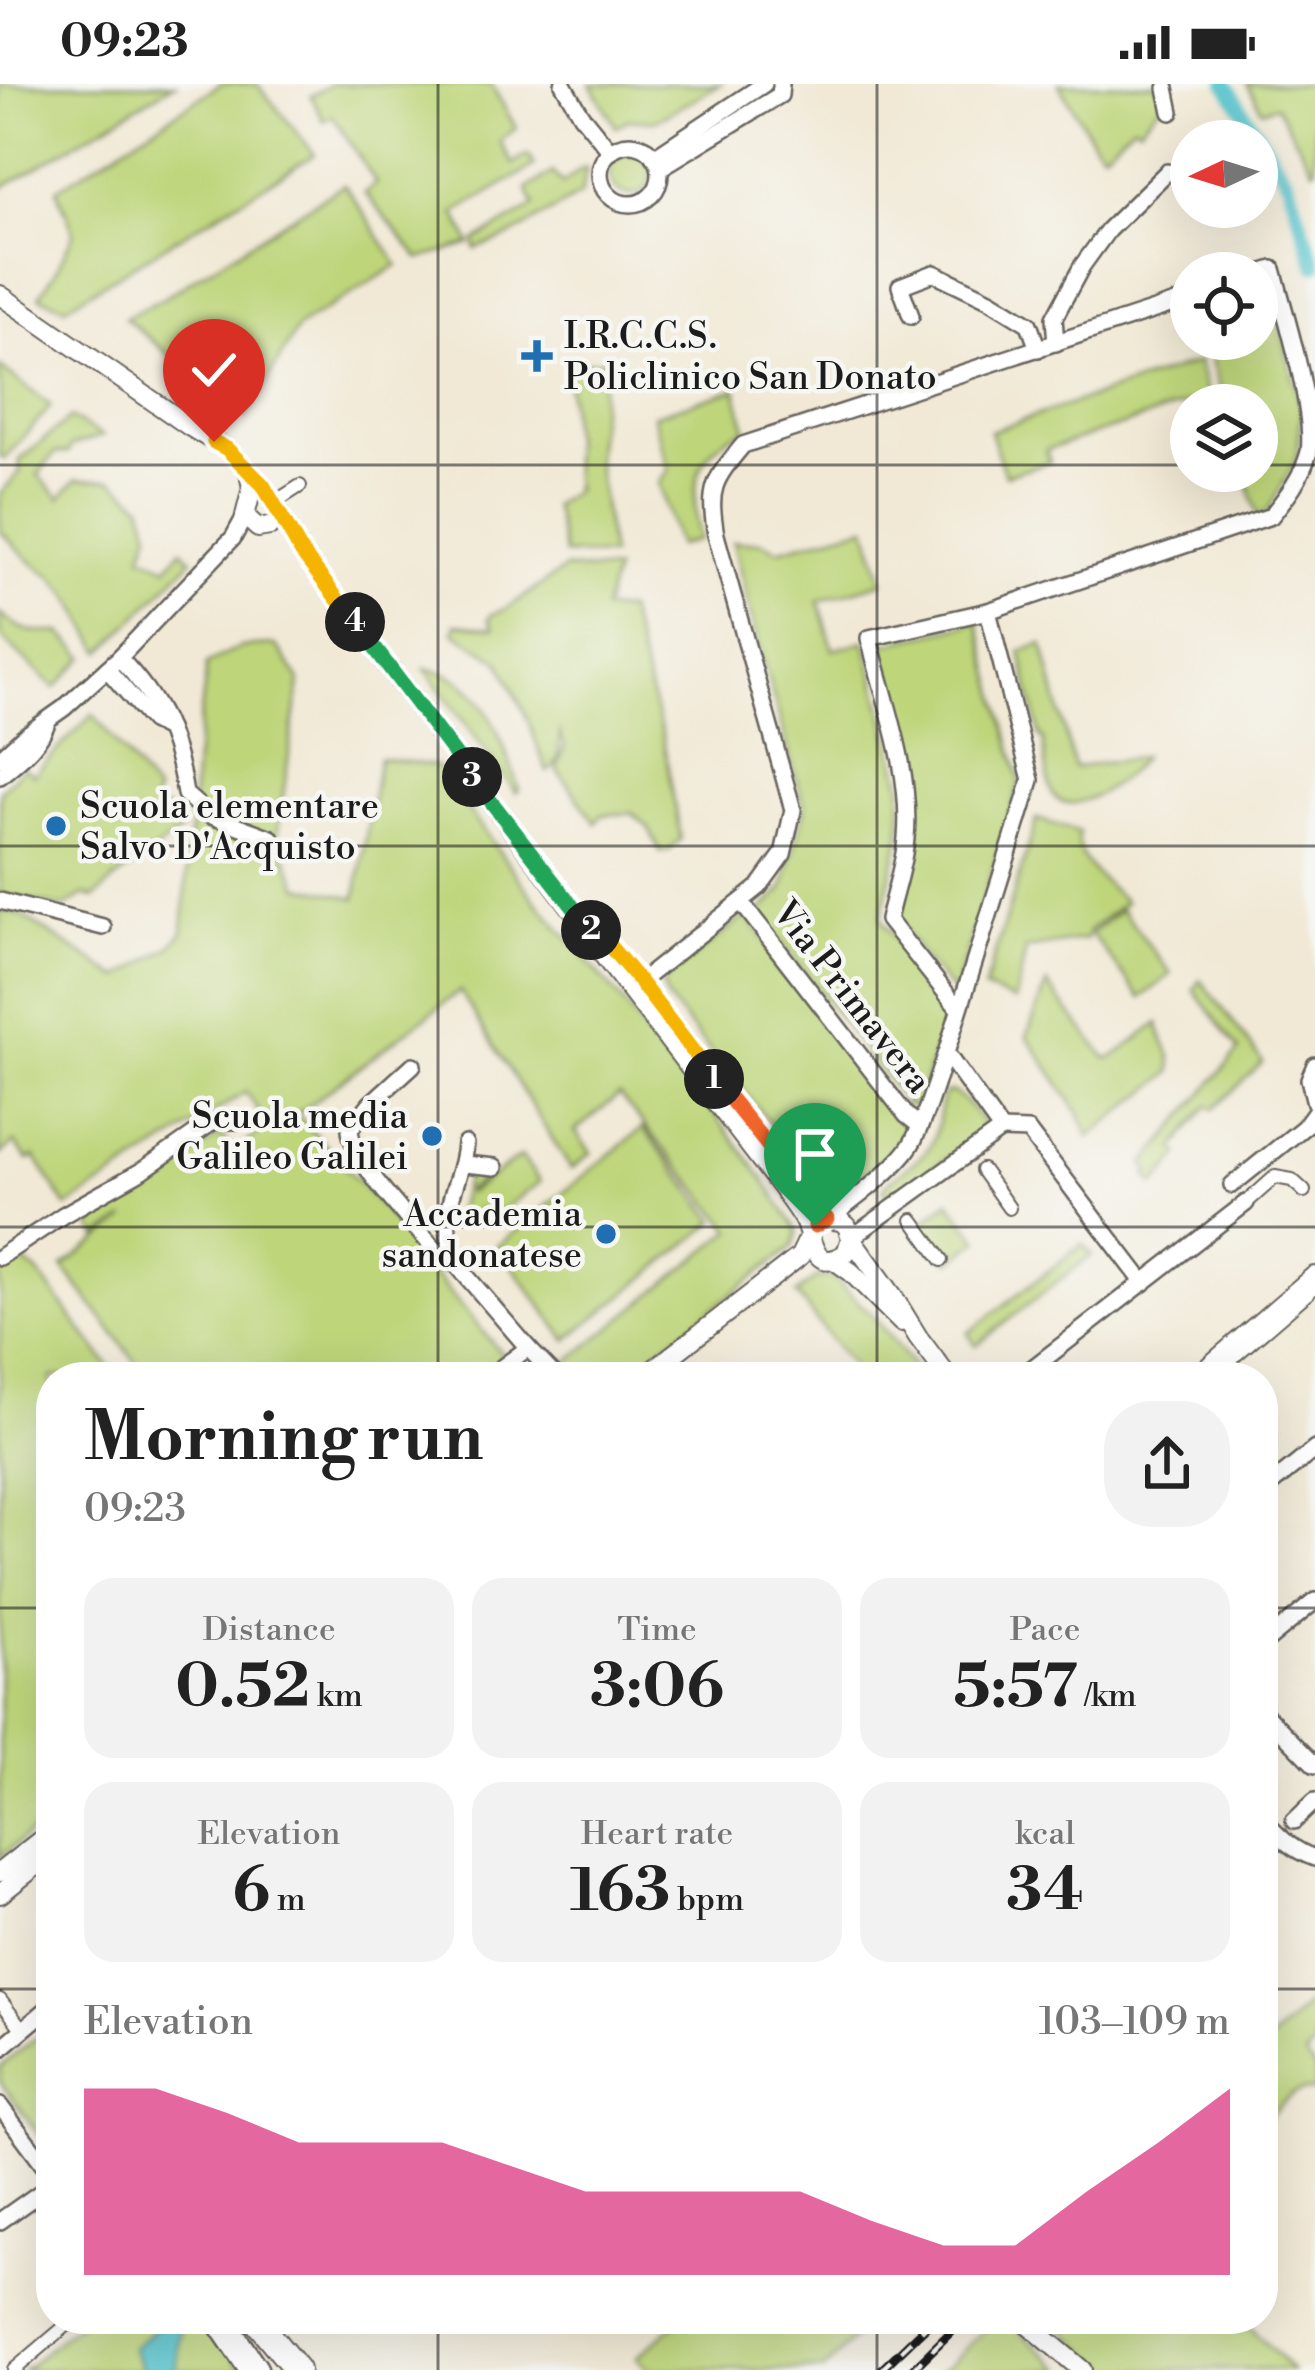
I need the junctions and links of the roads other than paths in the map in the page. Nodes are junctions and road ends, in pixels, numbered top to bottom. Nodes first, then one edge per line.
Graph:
1 (563, 84) edge
2 (764, 84) edge
3 (1166, 85) edge
4 (781, 90) edge
5 (1171, 112) dead end
6 (610, 152) junction
7 (657, 162) junction
8 (1167, 172) dead end
9 (0, 295) edge
10 (1170, 305) edge
11 (1278, 311) edge
12 (911, 316) dead end
13 (1056, 343) junction
14 (1038, 349) junction
15 (1310, 464) edge
16 (300, 486) dead end
17 (263, 511) junction
18 (988, 611) junction
19 (113, 664) junction
20 (48, 720) junction
21 (0, 758) edge
22 (0, 776) edge
23 (271, 838) dead end
24 (0, 901) edge
25 (741, 902) junction
26 (103, 927) dead end
27 (589, 933) junction
28 (640, 982) junction
29 (958, 1008) junction
30 (946, 1053) junction
31 (413, 1065) dead end
32 (1315, 1065) edge
33 (959, 1072) junction
34 (936, 1080) junction
35 (1315, 1107) edge
36 (722, 1110) junction
37 (239, 1120) dead end
38 (919, 1125) junction
39 (1001, 1130) junction
40 (465, 1144) dead end
41 (464, 1164) junction
42 (495, 1167) dead end
43 (982, 1170) dead end
44 (1232, 1185) dead end
45 (1304, 1191) dead end
46 (1246, 1203) joint
47 (1009, 1208) dead end
48 (827, 1219) junction
49 (913, 1220) dead end
50 (810, 1237) junction
51 (851, 1238) junction
52 (0, 1257) edge
53 (830, 1260) junction
54 (942, 1260) dead end
55 (456, 1264) junction
56 (1315, 1279) edge
57 (1144, 1283) junction
58 (918, 1337) junction
59 (527, 1348) junction
60 (509, 1362) edge
61 (541, 1362) edge
62 (663, 1362) edge
63 (678, 1362) edge
64 (937, 1362) edge
65 (1041, 1362) edge
66 (1219, 1362) edge
67 (1313, 1454) edge
68 (1278, 1480) edge
69 (1315, 1601) edge
70 (1278, 1632) edge
71 (1278, 1729) edge
72 (1315, 1765) edge
73 (1315, 1801) edge
74 (1294, 1821) dead end
75 (1278, 1838) edge
76 (36, 1844) edge
77 (1315, 1858) edge
78 (36, 1866) edge
79 (0, 1872) edge
80 (0, 1894) edge
81 (0, 2000) edge
82 (36, 2019) edge
83 (23, 2030) junction
84 (0, 2049) edge
85 (0, 2106) edge
86 (36, 2154) edge
87 (36, 2196) edge
88 (0, 2221) edge
89 (56, 2334) edge
90 (229, 2334) edge
91 (267, 2334) edge
92 (1040, 2334) edge
93 (14, 2370) edge
94 (254, 2370) edge
95 (297, 2370) edge
96 (1082, 2370) edge

1 - 6 street
2 - 7 street
3 - 5 street
4 - 7 street
6 - 7 street
6 - 7 street
8 - 13 street
9 - 17 street
10 - 13 street
11 - 15 street
12 - 14 street
13 - 14 street
14 - 25 street
15 - 18 street
16 - 17 street
17 - 19 street
17 - 27 street
18 - 29 street
18 - 29 street
19 - 20 street
19 - 23 street
20 - 21 street
20 - 22 street
24 - 26 street
25 - 28 street
25 - 38 street, Via Primavera
27 - 28 street
27 - 36 street
28 - 36 street
28 - 48 street
29 - 30 street
30 - 33 street
30 - 34 street
31 - 55 street
32 - 35 street
33 - 34 street
33 - 39 street
34 - 38 street
35 - 44 street
36 - 50 street
37 - 52 street
38 - 48 street
39 - 51 street
39 - 57 street
40 - 41 street
41 - 42 street
41 - 55 street
43 - 47 street
45 - 46 street
46 - 57 street
48 - 50 street
48 - 51 street
49 - 54 street
50 - 53 street
50 - 62 street
51 - 53 street
51 - 58 street
53 - 58 street
53 - 63 street
55 - 59 street
56 - 66 main road
57 - 65 street
58 - 64 street
59 - 60 street
59 - 61 street
67 - 68 street
69 - 70 street
71 - 72 street
73 - 74 street
75 - 77 street
76 - 79 street
78 - 80 street
81 - 83 street
82 - 83 street
83 - 84 street
85 - 86 street
87 - 88 street
89 - 93 street
90 - 94 highway
91 - 95 main road
92 - 96 street

